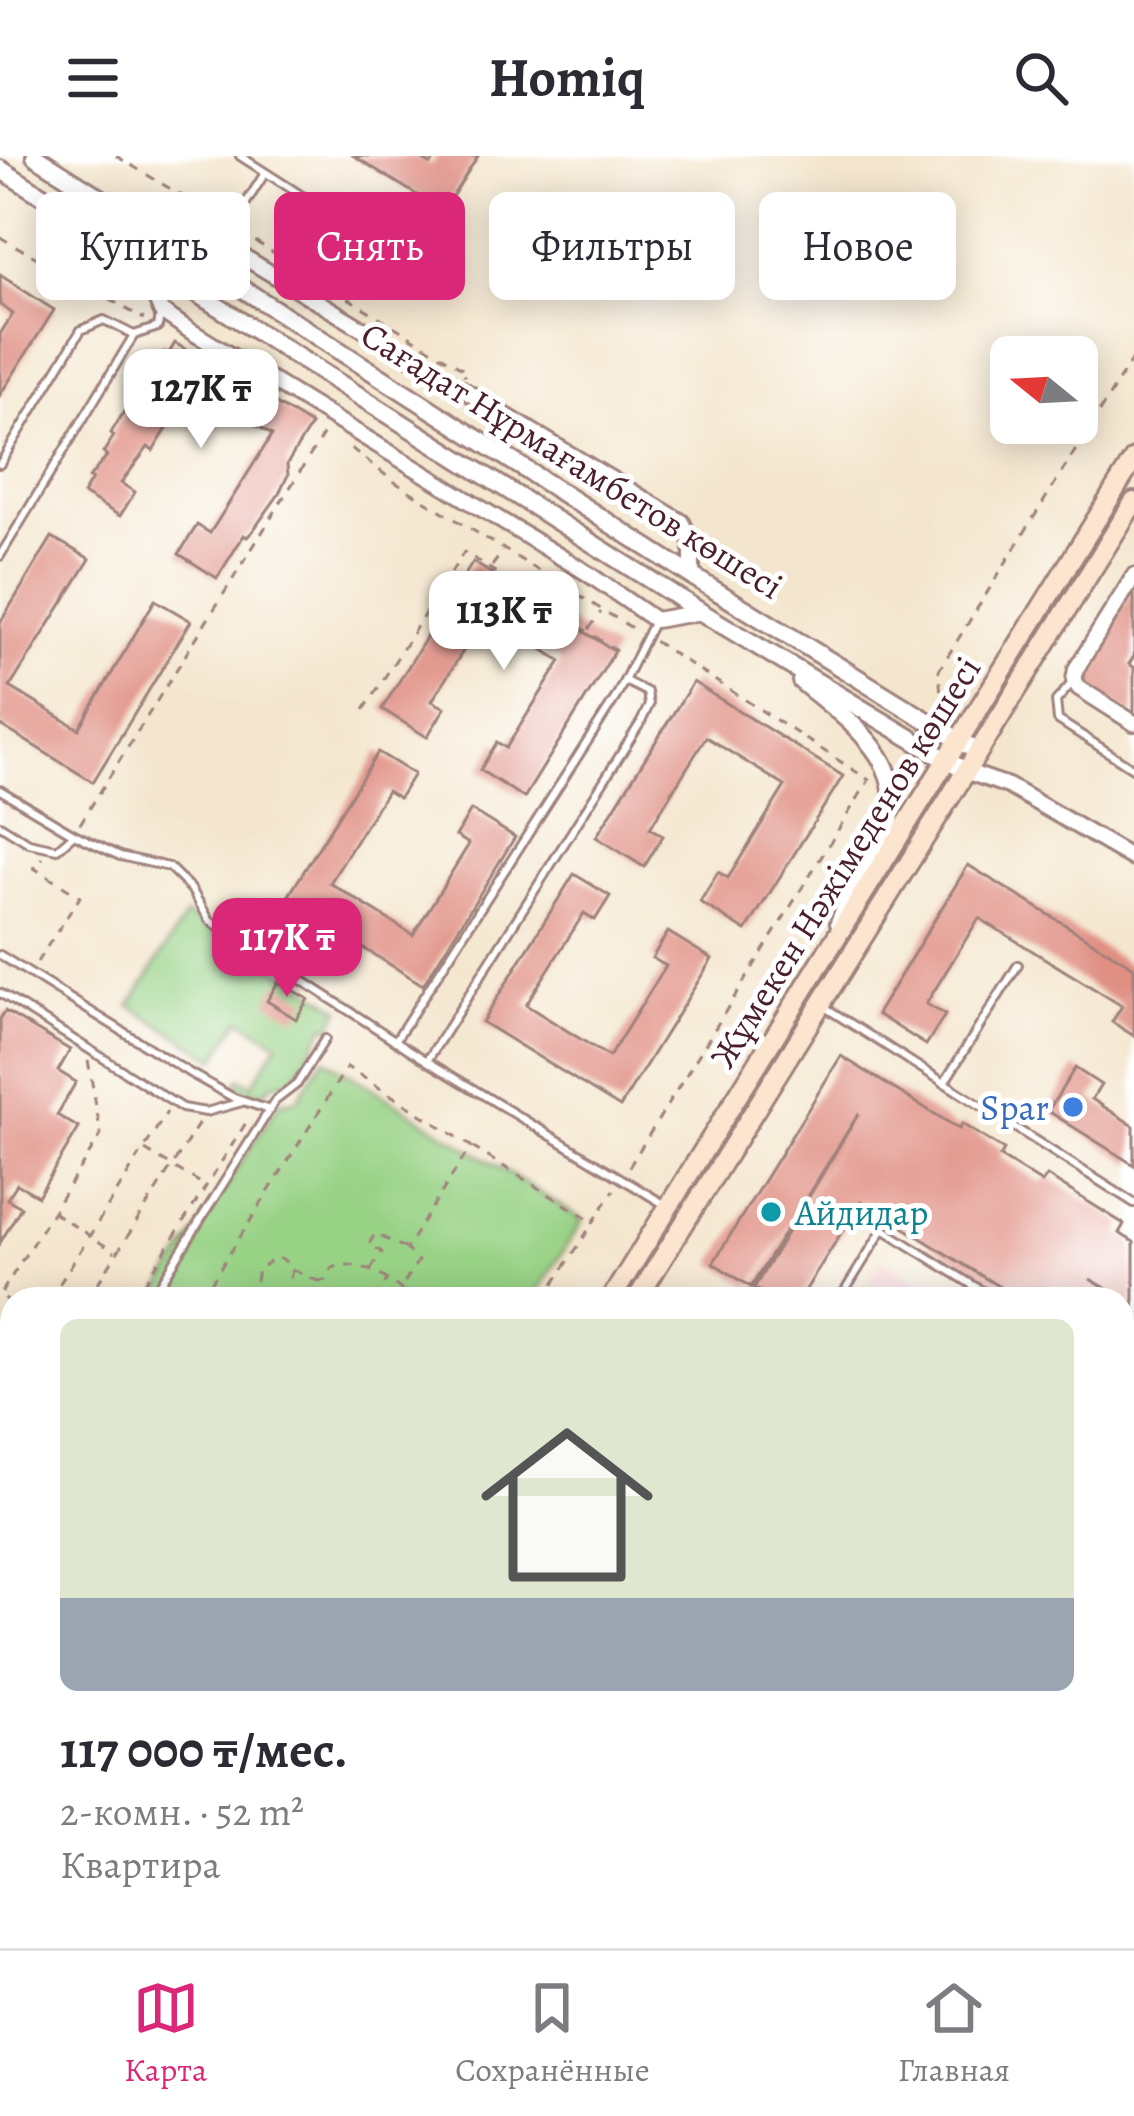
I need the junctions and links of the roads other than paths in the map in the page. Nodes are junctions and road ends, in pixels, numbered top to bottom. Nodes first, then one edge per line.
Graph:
1 (35, 156) edge
2 (55, 156) edge
3 (242, 157) edge
4 (0, 173) edge
5 (266, 173) junction
6 (36, 192) edge
7 (90, 192) edge
8 (91, 192) edge
9 (296, 192) edge
10 (250, 197) edge
11 (250, 261) edge
12 (250, 294) edge
13 (153, 300) edge
14 (211, 300) edge
15 (159, 319) junction
16 (134, 335) junction
17 (1134, 459) edge
18 (0, 464) edge
19 (1134, 502) edge
20 (0, 556) edge
21 (1134, 575) edge
22 (692, 576) junction
23 (701, 612) junction
24 (655, 620) junction
25 (738, 633) junction
26 (625, 680) junction
27 (1075, 680) junction
28 (1134, 723) edge
29 (953, 750) junction
30 (978, 752) junction
31 (1134, 769) edge
32 (965, 771) junction
33 (1008, 785) junction
34 (0, 790) edge
35 (0, 825) edge
36 (74, 834) junction
37 (1134, 860) edge
38 (831, 947) junction
39 (0, 955) edge
40 (1018, 965) dead end
41 (0, 993) edge
42 (820, 1004) junction
43 (325, 1039) dead end
44 (395, 1041) junction
45 (427, 1061) junction
46 (944, 1083) junction
47 (245, 1101) junction
48 (269, 1110) junction
49 (1134, 1203) edge
50 (668, 1206) junction
51 (158, 1287) edge
52 (618, 1287) edge
53 (645, 1287) edge
54 (847, 1287) edge
55 (976, 1287) edge

1 - 7 street, Сағадат Нұрмағамбетов көшесі
2 - 8 street
3 - 5 lane
4 - 6 street, Сағадат Нұрмағамбетов көшесі
5 - 9 lane
5 - 10 lane
11 - 22 street
12 - 22 street, Сағадат Нұрмағамбетов көшесі
13 - 15 street
14 - 23 street, Сағадат Нұрмағамбетов көшесі
15 - 16 lane
15 - 24 street
16 - 18 lane
16 - 20 lane
17 - 29 main road, Жұмекен Нәжімеденов көшесі
19 - 30 main road, Жұмекен Нәжімеденов көшесі
21 - 27 street
22 - 29 street, Сағадат Нұрмағамбетов көшесі
23 - 24 street
23 - 25 street, Сағадат Нұрмағамбетов көшесі
24 - 26 lane
25 - 29 street, Сағадат Нұрмағамбетов көшесі
25 - 38 street
26 - 44 lane
26 - 45 lane
27 - 28 street
27 - 31 lane
29 - 30 street, Сағадат Нұрмағамбетов көшесі
29 - 32 street, Сағадат Нұрмағамбетов көшесі
29 - 38 main road, Жұмекен Нәжімеденов көшесі
30 - 32 main road, Жұмекен Нәжімеденов көшесі
30 - 33 street, Сағадат Нұрмағамбетов көшесі
32 - 33 street, Сағадат Нұрмағамбетов көшесі
32 - 42 main road, Жұмекен Нәжімеденов көшесі
33 - 37 street, Сағадат Нұрмағамбетов көшесі
34 - 36 lane
35 - 36 lane
36 - 44 lane
38 - 50 main road, Жұмекен Нәжімеденов көшесі
39 - 47 lane
40 - 46 lane
41 - 47 lane
42 - 46 lane
42 - 53 main road, Жұмекен Нәжімеденов көшесі
43 - 48 lane
44 - 45 lane
45 - 50 lane
46 - 49 lane
47 - 48 lane
48 - 51 lane
50 - 52 main road, Жұмекен Нәжімеденов көшесі
54 - 55 lane

